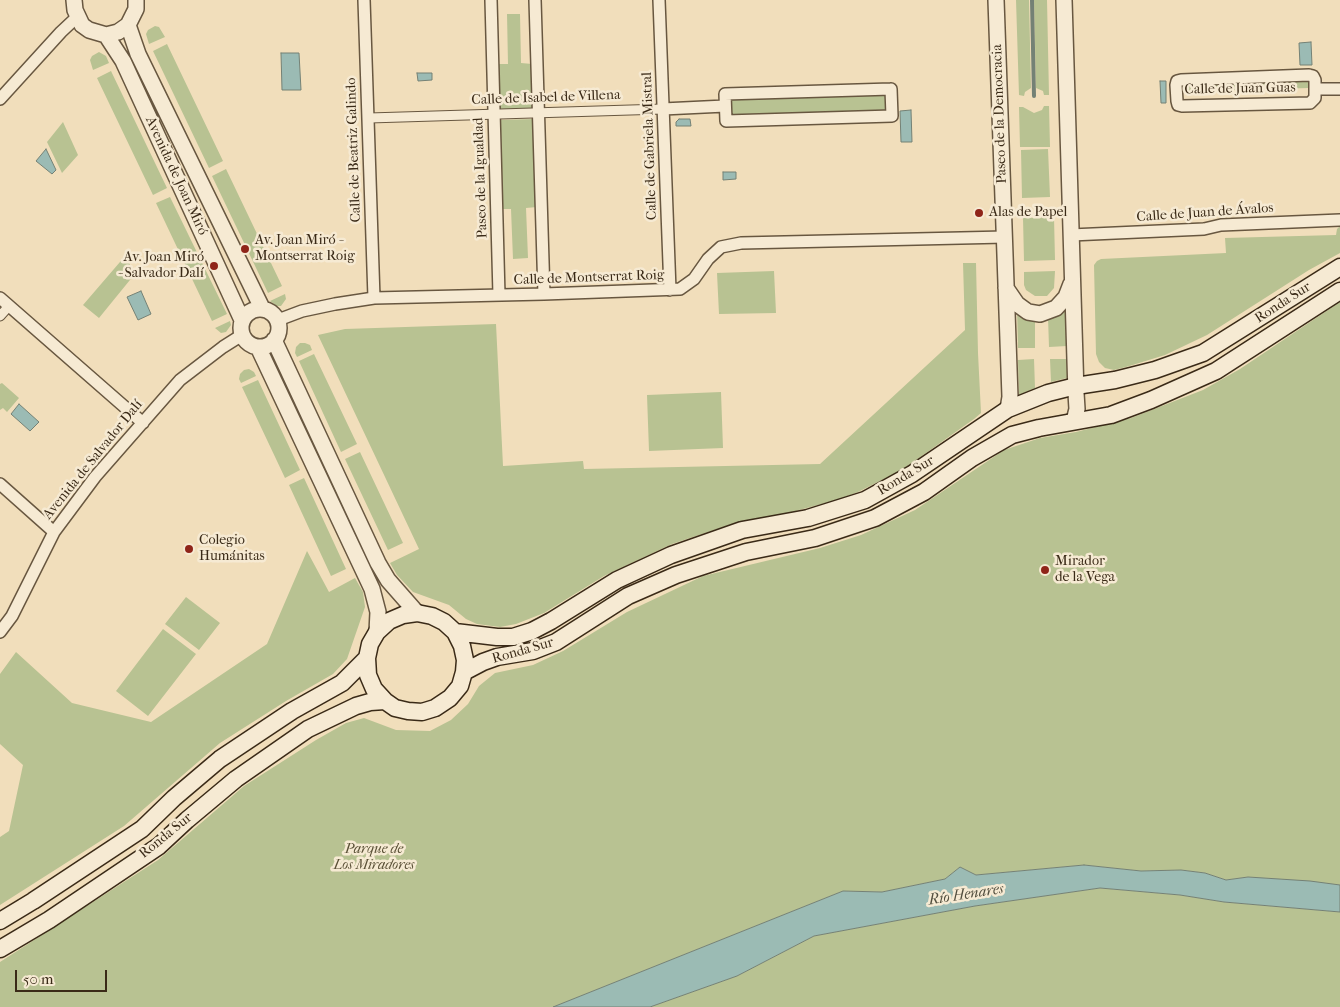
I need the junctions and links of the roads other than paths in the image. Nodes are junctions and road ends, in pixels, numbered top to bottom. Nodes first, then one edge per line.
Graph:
1 (74, 0) edge
2 (136, 0) edge
3 (364, 0) edge
4 (491, 0) edge
5 (535, 0) edge
6 (659, 0) edge
7 (996, 0) edge
8 (1064, 0) edge
9 (77, 17) junction
10 (128, 25) junction
11 (106, 35) junction
12 (1315, 89) junction
13 (1340, 89) edge
14 (0, 99) edge
15 (725, 106) junction
16 (663, 110) junction
17 (539, 114) junction
18 (494, 115) junction
19 (368, 118) junction
20 (1340, 220) edge
21 (1071, 234) junction
22 (1005, 237) junction
23 (1340, 267) edge
24 (1072, 280) junction
25 (1006, 288) junction
26 (670, 290) junction
27 (1340, 290) edge
28 (544, 294) junction
29 (499, 295) junction
30 (0, 298) edge
31 (374, 298) junction
32 (9, 306) junction
33 (262, 308) junction
34 (0, 316) edge
35 (278, 320) junction
36 (242, 327) junction
37 (274, 340) junction
38 (258, 346) junction
39 (1076, 386) junction
40 (1008, 409) junction
41 (1074, 421) junction
42 (143, 423) junction
43 (0, 484) edge
44 (54, 532) junction
45 (417, 613) junction
46 (0, 632) edge
47 (377, 632) junction
48 (454, 632) junction
49 (366, 658) junction
50 (464, 672) junction
51 (385, 701) junction
52 (0, 921) edge
53 (0, 949) edge

1 - 9 street
2 - 10 street
3 - 19 street, Calle de Beatriz Galindo
4 - 18 street, Paseo de la Igualdad
5 - 17 street
6 - 16 street, Calle de Gabriela Mistral
7 - 22 street, Paseo de la Democracia
8 - 21 street
9 - 11 street
9 - 14 street
10 - 11 street
10 - 33 street, Avenida de Joan Miró
11 - 36 street, Avenida de Joan Miró
12 - 12 street, Calle de Juan Guas
12 - 13 street, Calle de Juan Guas
15 - 15 street
15 - 16 street, Calle de Isabel de Villena
16 - 17 street, Calle de Isabel de Villena
16 - 26 street, Calle de Gabriela Mistral
17 - 18 street, Calle de Isabel de Villena
17 - 28 street
18 - 19 street, Calle de Isabel de Villena
18 - 29 street, Paseo de la Igualdad
19 - 31 street, Calle de Beatriz Galindo
20 - 21 street, Calle de Juan de Ávalos
21 - 24 street
22 - 25 street, Paseo de la Democracia
22 - 26 street, Calle de Montserrat Roig
23 - 39 main road, Ronda Sur
24 - 25 street
24 - 39 street
25 - 40 street, Paseo de la Democracia
26 - 28 street, Calle de Montserrat Roig
27 - 41 main road, Ronda Sur
28 - 29 street, Calle de Montserrat Roig
29 - 31 street, Calle de Montserrat Roig
30 - 32 street
31 - 35 street, Calle de Montserrat Roig
32 - 34 street
32 - 42 street
33 - 35 street, Avenida de Joan Miró
33 - 36 street
35 - 37 street
36 - 38 street
36 - 42 street, Avenida de Salvador Dalí
37 - 38 street
37 - 45 street
38 - 47 street
39 - 40 main road, Ronda Sur
39 - 41 street
40 - 48 main road, Ronda Sur
41 - 50 main road, Ronda Sur
42 - 44 street, Avenida de Salvador Dalí
43 - 44 street
44 - 46 street, Avenida de Salvador Dalí
45 - 47 main road
45 - 48 main road, Ronda Sur
47 - 49 main road, Ronda Sur
48 - 50 main road, Ronda Sur
49 - 51 main road, Ronda Sur
49 - 52 main road, Ronda Sur
50 - 51 main road, Ronda Sur
51 - 53 main road, Ronda Sur

